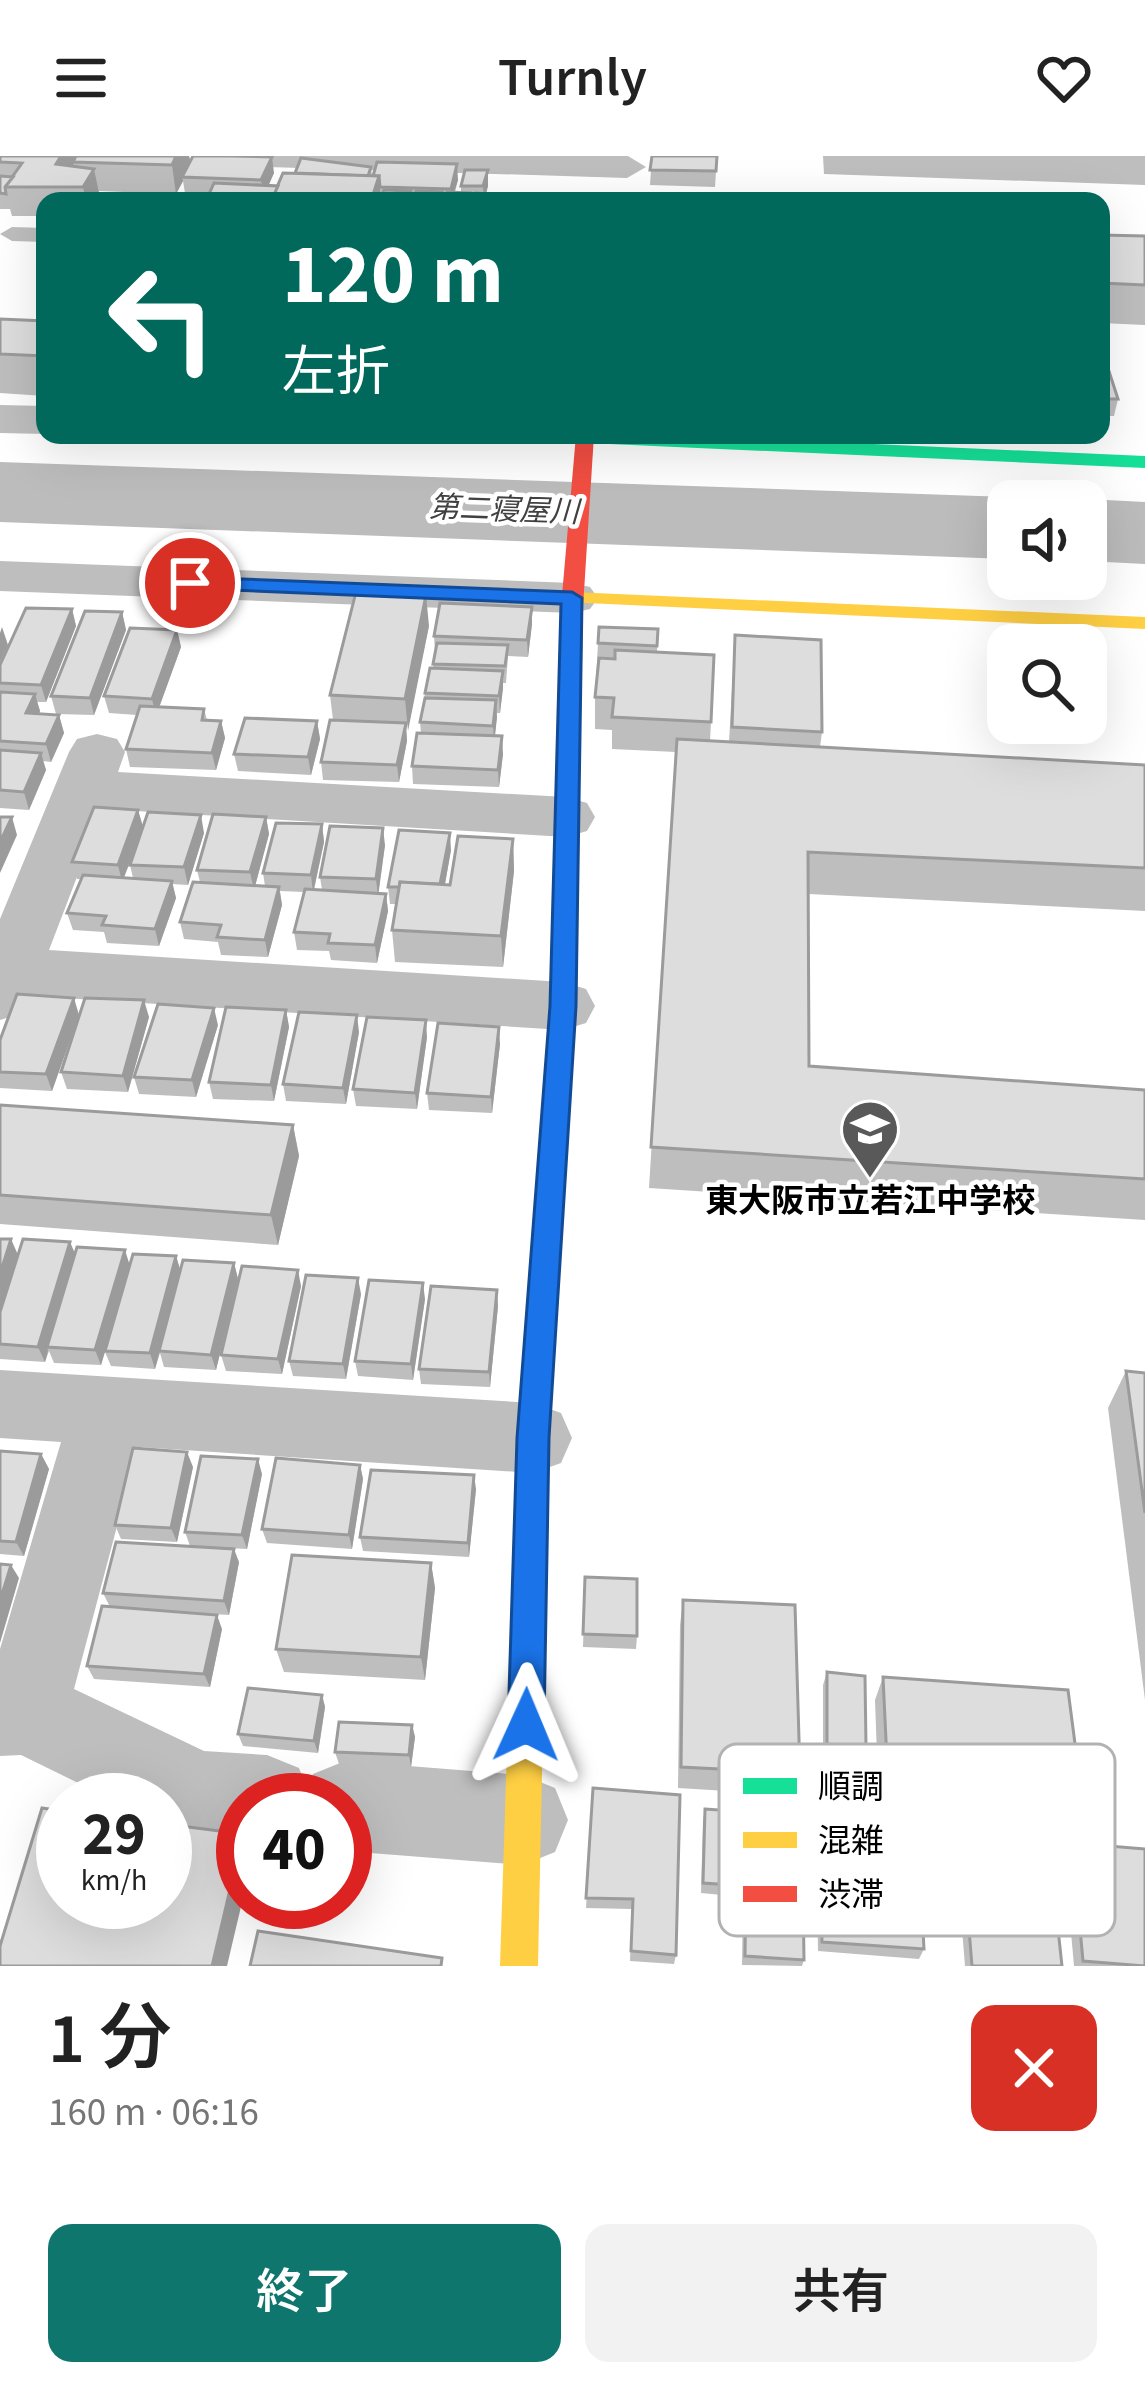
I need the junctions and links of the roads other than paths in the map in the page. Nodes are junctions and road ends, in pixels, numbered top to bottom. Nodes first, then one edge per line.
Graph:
1 (268, 156) edge
2 (625, 175) edge
3 (12, 234) dead end
4 (36, 235) edge
5 (0, 419) edge
6 (36, 421) edge
7 (584, 444) edge
8 (764, 444) edge
9 (1145, 461) edge
10 (0, 576) edge
11 (572, 598) junction
12 (1145, 623) edge
13 (566, 818) junction
14 (5, 984) edge
15 (563, 1006) junction
16 (0, 1404) edge
17 (109, 1411) junction
18 (533, 1438) junction
19 (13, 1712) edge
20 (216, 1796) edge
21 (372, 1808) edge
22 (523, 1820) junction
23 (519, 1966) edge

1 - 2 street
3 - 4 lane
5 - 6 street
7 - 11 street
8 - 9 street
10 - 11 street
11 - 12 street
11 - 13 street
13 - 14 street
13 - 15 street
14 - 15 street
15 - 18 street
16 - 17 street
17 - 18 street
17 - 19 street
18 - 22 street
19 - 20 street
21 - 22 street
22 - 23 street

